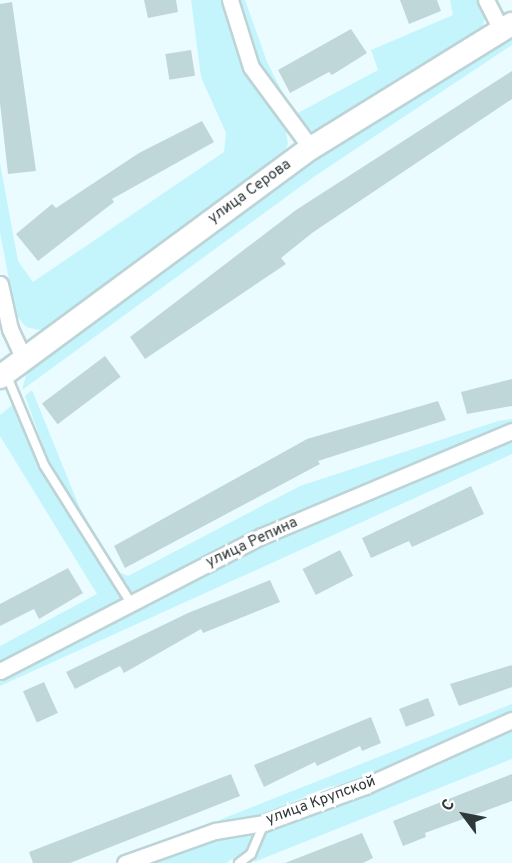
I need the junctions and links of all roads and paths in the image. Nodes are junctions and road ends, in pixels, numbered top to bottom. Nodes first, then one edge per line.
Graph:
1 (230, 0) edge
2 (486, 0) edge
3 (506, 27) edge
4 (311, 148) junction
5 (0, 284) edge
6 (24, 359) junction
7 (3, 375) edge
8 (512, 431) edge
9 (131, 603) junction
10 (0, 671) edge
11 (512, 720) edge
12 (264, 823) junction
13 (125, 863) edge
14 (239, 863) edge

1 - 4 street
2 - 3 street
3 - 4 main road, улица Серова
4 - 6 main road, улица Серова
5 - 6 street
6 - 7 main road, улица Серова
7 - 9 lane
8 - 9 street, улица Репина
9 - 10 street, улица Репина
11 - 12 street, улица Крупской
12 - 13 street, улица Крупской
12 - 14 lane

